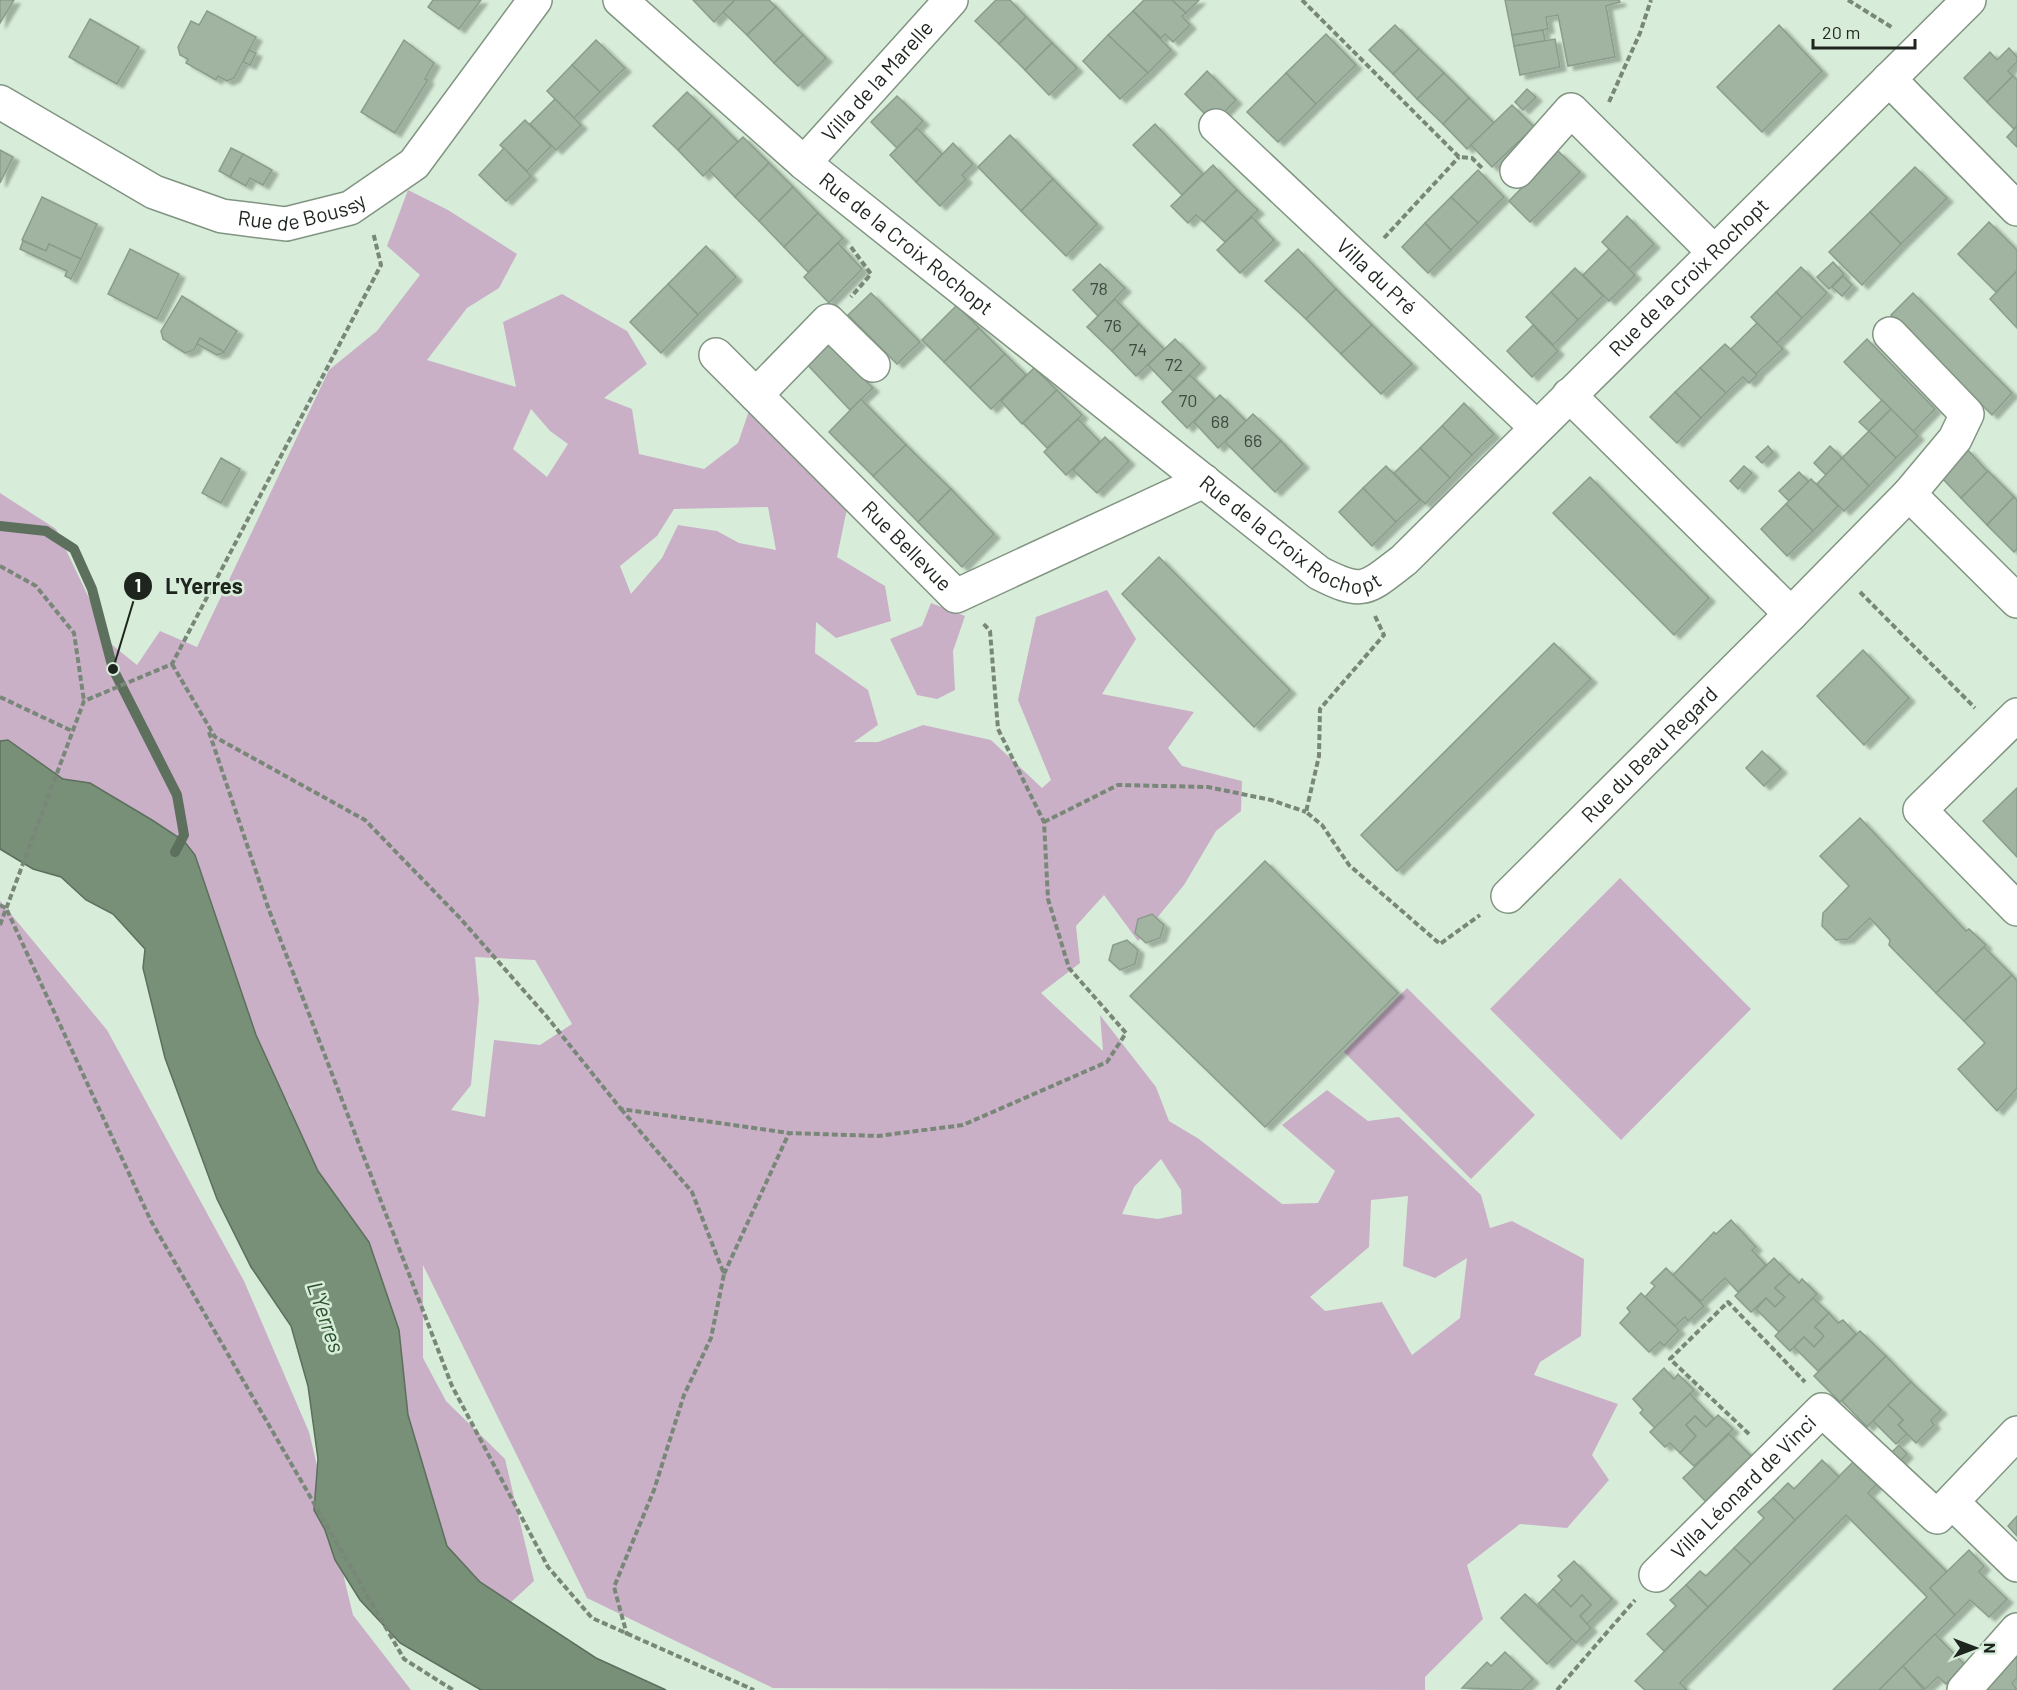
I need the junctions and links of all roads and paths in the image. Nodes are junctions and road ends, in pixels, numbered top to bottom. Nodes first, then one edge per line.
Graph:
1 (535, 0) edge
2 (620, 0) edge
3 (951, 0) edge
4 (1302, 0) edge
5 (1651, 0) edge
6 (1848, 0) edge
7 (1969, 0) edge
8 (1922, 46) junction
9 (1889, 79) junction
10 (0, 102) edge
11 (1216, 126) dead end
12 (1595, 133) junction
13 (1459, 157) junction
14 (804, 163) junction
15 (1517, 171) joint
16 (364, 198) junction
17 (2017, 209) edge
18 (866, 212) junction
19 (1714, 252) junction
20 (1361, 262) junction
21 (828, 321) junction
22 (1890, 334) dead end
23 (716, 355) dead end
24 (873, 365) dead end
25 (756, 395) junction
26 (1569, 395) junction
27 (1536, 427) junction
28 (1204, 481) junction
29 (1909, 494) junction
30 (0, 566) edge
31 (1852, 585) dead end
32 (1360, 586) junction
33 (956, 596) junction
34 (2017, 601) edge
35 (1791, 614) junction
36 (172, 664) junction
37 (0, 697) edge
38 (84, 701) junction
39 (1981, 714) dead end
40 (2017, 715) edge
41 (208, 729) junction
42 (72, 731) junction
43 (1306, 812) junction
44 (1044, 822) junction
45 (1508, 896) joint
46 (0, 905) edge
47 (6, 908) junction
48 (2017, 909) edge
49 (0, 925) edge
50 (621, 1109) junction
51 (789, 1133) junction
52 (724, 1274) junction
53 (1822, 1410) junction
54 (2017, 1433) edge
55 (1774, 1457) junction
56 (1945, 1509) junction
57 (2017, 1565) edge
58 (1656, 1575) joint
59 (2017, 1630) edge
60 (627, 1636) junction
61 (453, 1690) edge
62 (754, 1690) edge
63 (1557, 1690) edge
64 (1964, 1690) edge

1 - 16 street, Rue de Boussy
2 - 14 street, Rue de la Croix Rochopt
3 - 14 street, Villa de la Marelle
4 - 13 path
5 - 12 path
6 - 8 path
7 - 8 street, Rue de la Croix Rochopt
8 - 9 street, Rue de la Croix Rochopt
9 - 17 street
9 - 19 street, Rue de la Croix Rochopt
10 - 16 street, Rue de Boussy
11 - 20 street, Villa du Pré
12 - 15 street
12 - 19 street
13 - 15 path
13 - 20 path
14 - 18 street, Rue de la Croix Rochopt
16 - 36 path
18 - 21 path
18 - 28 street, Rue de la Croix Rochopt
19 - 26 street, Rue de la Croix Rochopt
20 - 27 street, Villa du Pré
21 - 24 street
21 - 25 street
22 - 29 street, Rue du Beau Regard
23 - 25 street, Rue Bellevue
25 - 33 street, Rue Bellevue
26 - 27 street, Rue de la Croix Rochopt
26 - 35 street
27 - 32 street, Rue de la Croix Rochopt
28 - 32 street, Rue de la Croix Rochopt
28 - 33 street, Rue Bellevue
29 - 34 street
29 - 35 street, Rue du Beau Regard
30 - 38 path
31 - 39 path
32 - 43 path
33 - 44 path
35 - 45 street, Rue du Beau Regard
36 - 38 path
36 - 41 path
37 - 42 path
38 - 42 path
40 - 48 street
41 - 50 path
41 - 60 path
42 - 47 path
43 - 44 path
43 - 45 path
44 - 51 path
46 - 47 path
47 - 49 path
47 - 61 path
50 - 51 path
50 - 52 path
51 - 52 path
52 - 60 path
53 - 55 street, Villa Léonard de Vinci
53 - 55 path
53 - 56 street, Villa Léonard de Vinci
54 - 56 street
55 - 58 street, Villa Léonard de Vinci
56 - 57 street, Villa Léonard de Vinci
58 - 63 path
59 - 64 street
60 - 62 path

